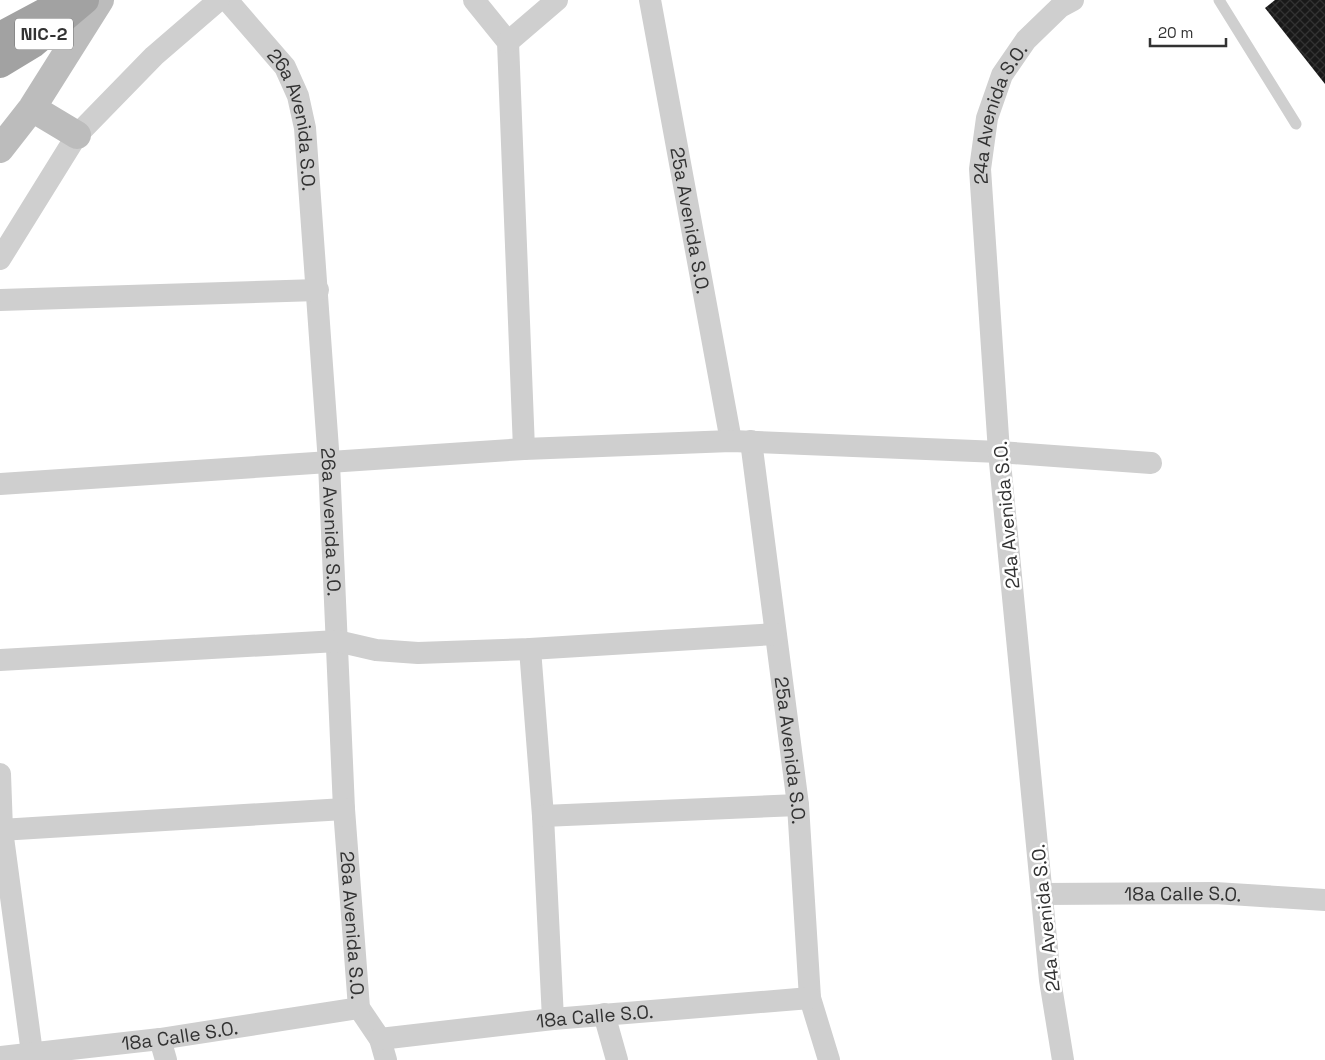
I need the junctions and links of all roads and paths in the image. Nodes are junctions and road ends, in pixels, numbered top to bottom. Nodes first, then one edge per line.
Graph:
1 (67, 0) edge
2 (85, 0) edge
3 (100, 0) edge
4 (219, 0) edge
5 (227, 0) edge
6 (474, 0) edge
7 (557, 0) edge
8 (650, 0) edge
9 (1073, 0) edge
10 (1219, 0) edge
11 (0, 36) edge
12 (508, 42) junction
13 (0, 64) edge
14 (32, 108) junction
15 (1296, 124) dead end
16 (77, 135) junction
17 (0, 148) edge
18 (0, 259) edge
19 (318, 290) junction
20 (0, 300) edge
21 (741, 441) junction
22 (524, 449) junction
23 (999, 452) junction
24 (329, 463) junction
25 (1151, 463) dead end
26 (0, 484) edge
27 (775, 634) junction
28 (337, 641) junction
29 (530, 649) junction
30 (0, 660) edge
31 (0, 774) edge
32 (798, 805) junction
33 (344, 809) junction
34 (543, 816) junction
35 (1, 830) edge
36 (1042, 894) junction
37 (1325, 900) edge
38 (810, 998) junction
39 (359, 1008) junction
40 (604, 1014) junction
41 (553, 1019) junction
42 (163, 1049) edge
43 (383, 1050) edge
44 (32, 1053) junction
45 (0, 1057) edge
46 (617, 1060) edge
47 (829, 1060) edge
48 (1063, 1060) edge

1 - 11 highway, NIC-2
2 - 13 highway, NIC-2
3 - 14 main road
4 - 16 street
5 - 19 street, 26a Avenida S.O.
6 - 12 street
7 - 12 street
8 - 21 street, 25a Avenida S.O.
9 - 23 street, 24a Avenida S.O.
10 - 15 lane
12 - 22 street
14 - 16 main road
14 - 17 main road
16 - 18 street
19 - 20 street
19 - 24 street, 26a Avenida S.O.
21 - 22 street
21 - 23 street
21 - 27 street, 25a Avenida S.O.
22 - 24 street
23 - 25 street
23 - 36 street, 24a Avenida S.O.
24 - 26 street
24 - 28 street, 26a Avenida S.O.
27 - 29 street
27 - 32 street, 25a Avenida S.O.
28 - 29 street
28 - 30 street
28 - 33 street, 26a Avenida S.O.
29 - 34 street
31 - 35 street
32 - 34 street
32 - 38 street, 25a Avenida S.O.
33 - 35 street
33 - 39 street, 26a Avenida S.O.
34 - 41 street
35 - 44 street
36 - 37 street, 18a Calle S.O.
36 - 48 street, 24a Avenida S.O.
38 - 40 street, 18a Calle S.O.
38 - 47 street, 25a Avenida S.O.
39 - 42 street, 18a Calle S.O.
39 - 43 street, 26a Avenida S.O.
40 - 41 street, 18a Calle S.O.
40 - 46 street
41 - 43 street, 18a Calle S.O.
42 - 44 street, 18a Calle S.O.
44 - 45 street, 18a Calle S.O.

